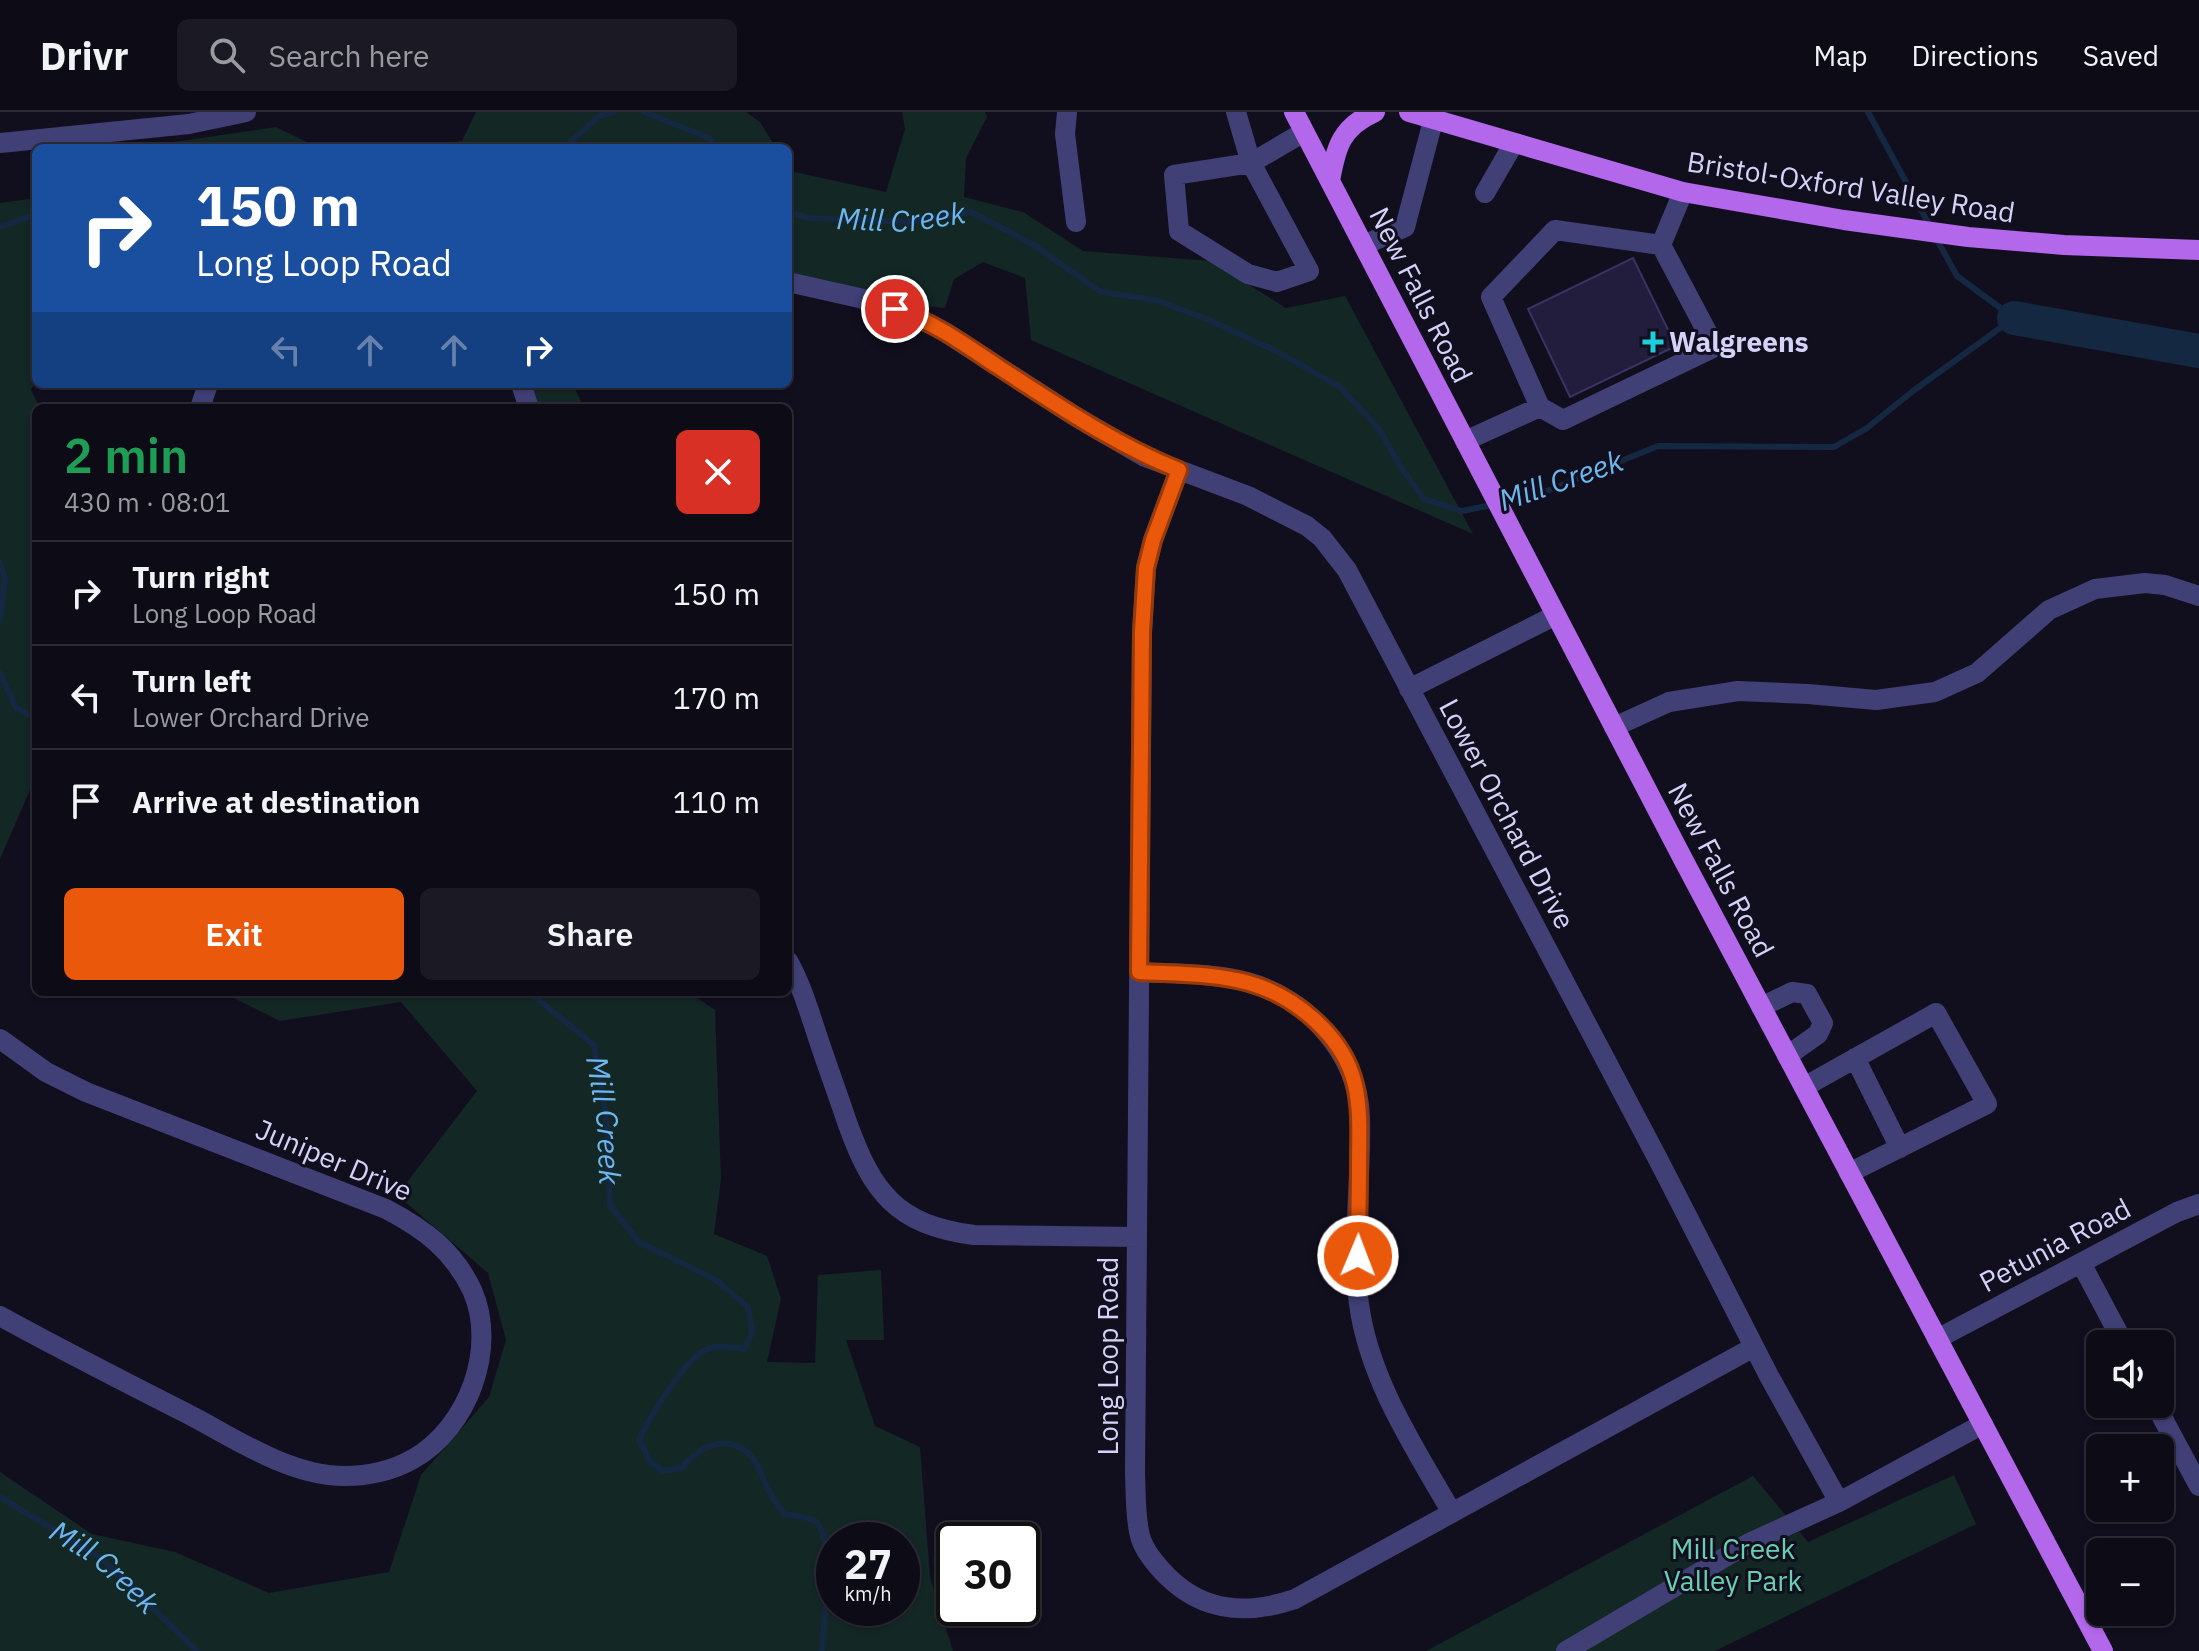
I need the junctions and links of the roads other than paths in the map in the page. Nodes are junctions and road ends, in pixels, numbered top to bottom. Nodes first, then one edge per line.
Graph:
1 (246, 112) edge
2 (1067, 112) edge
3 (1236, 112) edge
4 (1294, 112) edge
5 (1375, 112) edge
6 (1409, 112) edge
7 (188, 118) edge
8 (1433, 121) junction
9 (1304, 132) junction
10 (0, 143) edge
11 (1514, 143) junction
12 (1251, 163) junction
13 (1330, 181) junction
14 (1683, 192) junction
15 (1485, 193) dead end
16 (1076, 222) dead end
17 (1364, 245) junction
18 (1661, 245) junction
19 (2199, 250) edge
20 (792, 283) edge
21 (1540, 407) junction
22 (1465, 441) junction
23 (1179, 470) junction
24 (2199, 596) edge
25 (1556, 615) junction
26 (1409, 689) junction
27 (1614, 727) junction
28 (792, 970) edge
29 (1139, 972) junction
30 (1761, 1007) junction
31 (0, 1039) edge
32 (1787, 1056) junction
33 (1855, 1058) junction
34 (1804, 1087) junction
35 (1900, 1148) junction
36 (1849, 1173) junction
37 (2199, 1204) edge
38 (1137, 1237) junction
39 (2081, 1263) junction
40 (0, 1316) edge
41 (2117, 1330) edge
42 (1937, 1339) junction
43 (1754, 1347) junction
44 (2163, 1418) edge
45 (1983, 1424) junction
46 (2199, 1486) edge
47 (1839, 1502) junction
48 (1452, 1513) junction
49 (1566, 1651) edge
50 (2103, 1651) edge

1 - 7 street
2 - 16 street
3 - 12 street
4 - 9 main road, New Falls Road
5 - 13 main road
6 - 8 main road, Bristol-Oxford Valley Road
7 - 10 street
8 - 11 main road, Bristol-Oxford Valley Road
8 - 17 street
9 - 12 street
9 - 13 main road, New Falls Road
11 - 14 main road, Bristol-Oxford Valley Road
11 - 15 street
12 - 12 street
13 - 17 main road, New Falls Road
14 - 18 street
14 - 19 main road, Bristol-Oxford Valley Road
17 - 22 main road, New Falls Road
18 - 21 street
18 - 21 street
20 - 23 street, Lower Orchard Drive
21 - 22 street
22 - 25 main road, New Falls Road
23 - 26 street, Lower Orchard Drive
23 - 29 street, Long Loop Road
24 - 27 street
25 - 26 street
25 - 27 main road, New Falls Road
26 - 43 street, Lower Orchard Drive
27 - 30 main road, New Falls Road
28 - 38 street
29 - 38 street, Long Loop Road
29 - 48 street
30 - 32 main road, New Falls Road
30 - 32 street
31 - 40 street, Juniper Drive
32 - 34 main road, New Falls Road
33 - 34 street
33 - 35 street
33 - 35 street
34 - 36 main road, New Falls Road
35 - 36 street
36 - 42 main road, New Falls Road
37 - 39 street, Petunia Road
38 - 48 street, Long Loop Road
39 - 41 street
39 - 42 street, Petunia Road
42 - 45 main road, New Falls Road
43 - 47 street, Lower Orchard Drive
43 - 48 street, Long Loop Road
44 - 46 street
45 - 47 street
45 - 50 main road, New Falls Road
47 - 49 street

